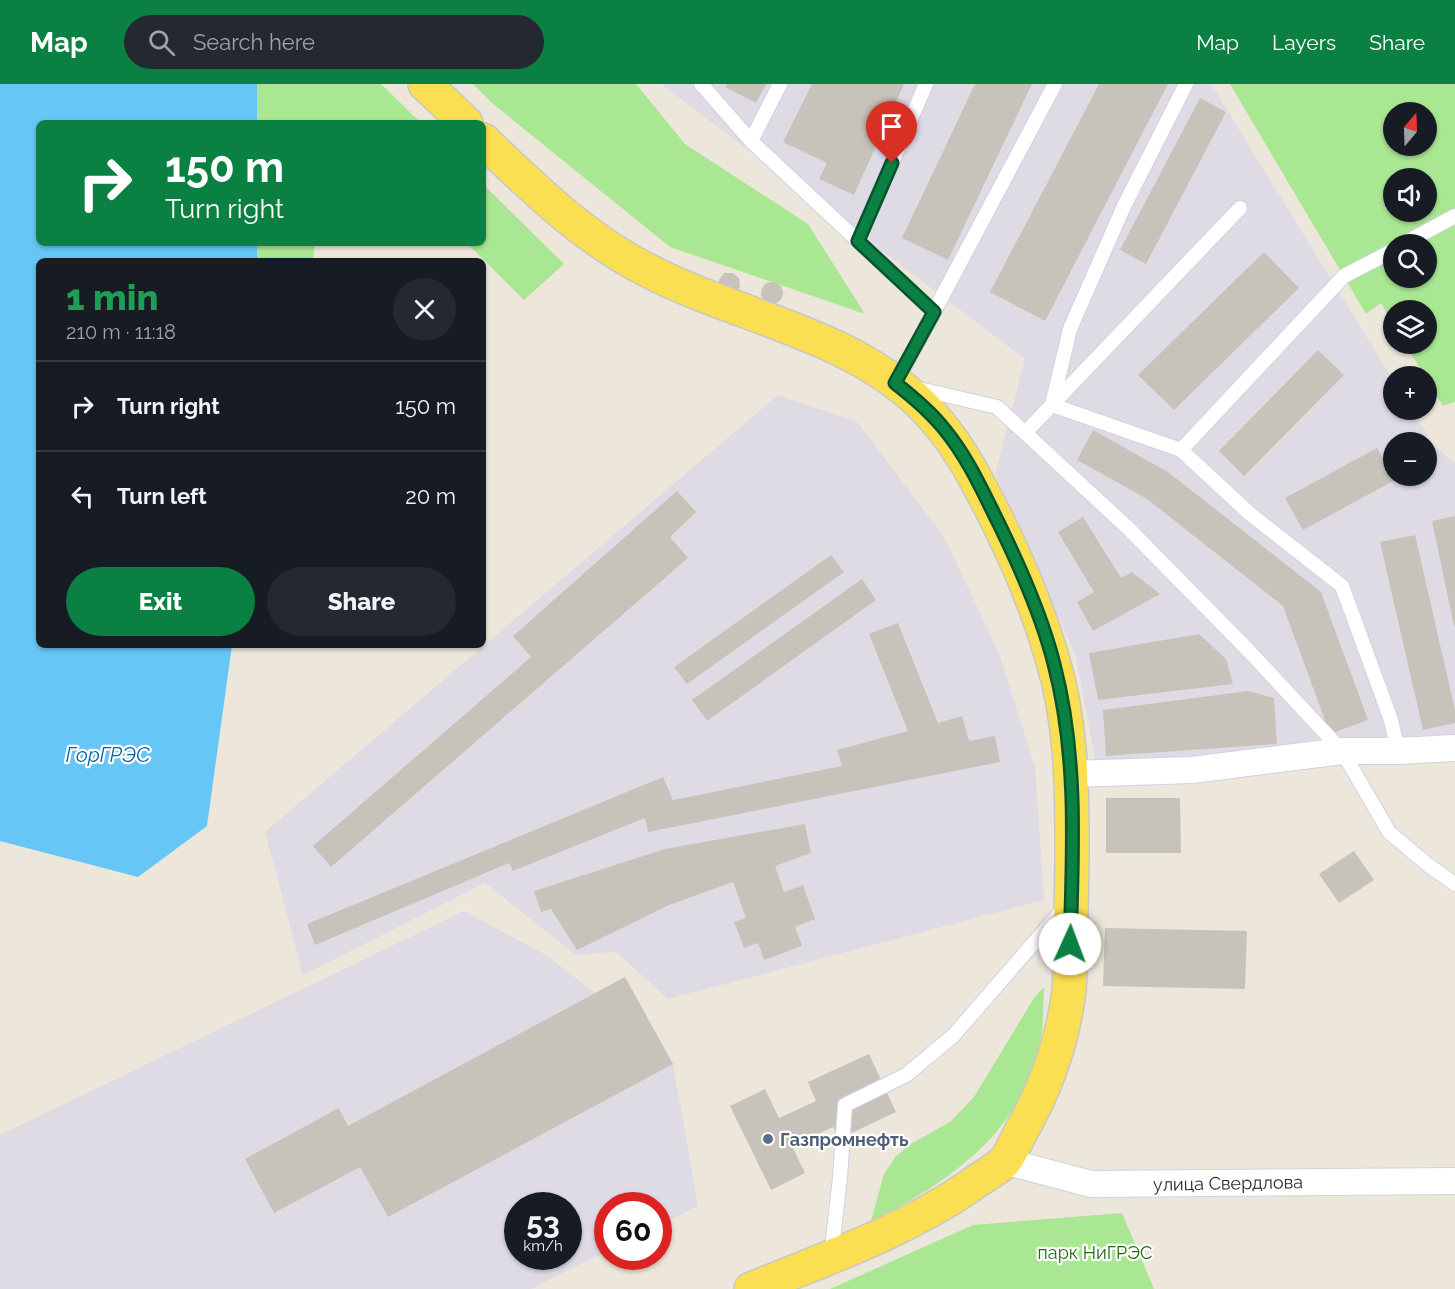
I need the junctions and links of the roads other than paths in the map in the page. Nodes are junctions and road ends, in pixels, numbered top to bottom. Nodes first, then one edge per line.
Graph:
1 (425, 84) edge
2 (701, 84) edge
3 (780, 84) edge
4 (926, 84) edge
5 (1055, 84) edge
6 (1186, 84) edge
7 (463, 120) edge
8 (751, 141) junction
9 (486, 143) edge
10 (1240, 208) dead end
11 (1455, 216) edge
12 (1422, 234) edge
13 (858, 241) junction
14 (1383, 256) edge
15 (934, 312) junction
16 (895, 383) junction
17 (1052, 405) junction
18 (1025, 433) junction
19 (1180, 450) junction
20 (1455, 748) edge
21 (1342, 751) junction
22 (1398, 751) junction
23 (1072, 774) junction
24 (1455, 884) edge
25 (1072, 898) junction
26 (1004, 1161) junction
27 (1455, 1181) edge
28 (830, 1257) junction
29 (751, 1289) edge

1 - 7 main road
2 - 8 lane
3 - 8 lane
4 - 13 lane
5 - 15 lane
6 - 17 lane
8 - 13 lane
9 - 16 main road
10 - 17 lane
11 - 12 lane
13 - 15 lane
14 - 19 lane
15 - 16 lane
16 - 18 lane
16 - 23 main road
17 - 18 lane
17 - 19 lane
18 - 21 lane
19 - 22 lane
20 - 22 street
21 - 22 street
21 - 23 street
21 - 24 lane
23 - 25 main road
25 - 26 main road
25 - 28 lane
26 - 27 street, улица Свердлова
26 - 28 main road
28 - 29 main road

